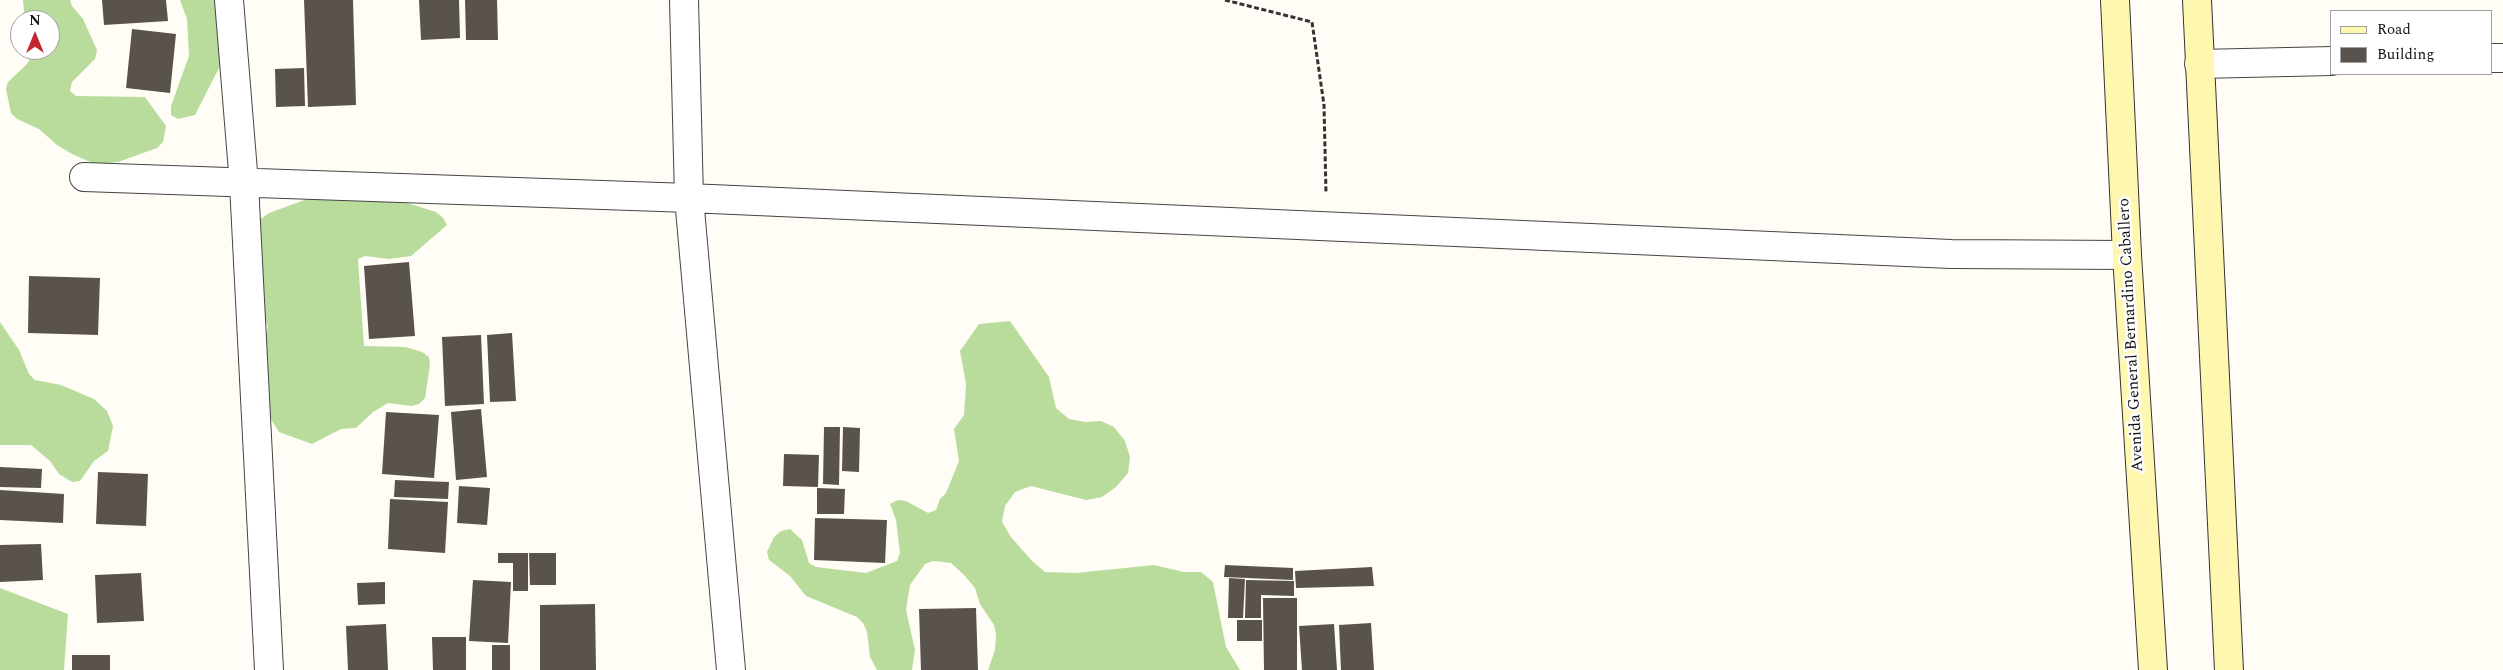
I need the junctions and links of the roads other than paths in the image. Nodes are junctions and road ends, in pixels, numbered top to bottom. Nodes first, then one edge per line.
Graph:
1 (229, 0) edge
2 (684, 0) edge
3 (2115, 0) edge
4 (2197, 0) edge
5 (2330, 61) edge
6 (2199, 64) junction
7 (84, 177) dead end
8 (244, 184) junction
9 (689, 198) junction
10 (2127, 255) junction
11 (269, 670) edge
12 (731, 670) edge
13 (2153, 670) edge
14 (2229, 670) edge

1 - 8 street
2 - 9 street
3 - 10 main road, Avenida General Bernardino Caballero
4 - 6 main road
5 - 6 street
6 - 14 main road
7 - 8 street
8 - 9 street
8 - 11 street
9 - 10 street
9 - 12 street
10 - 13 main road, Avenida General Bernardino Caballero

